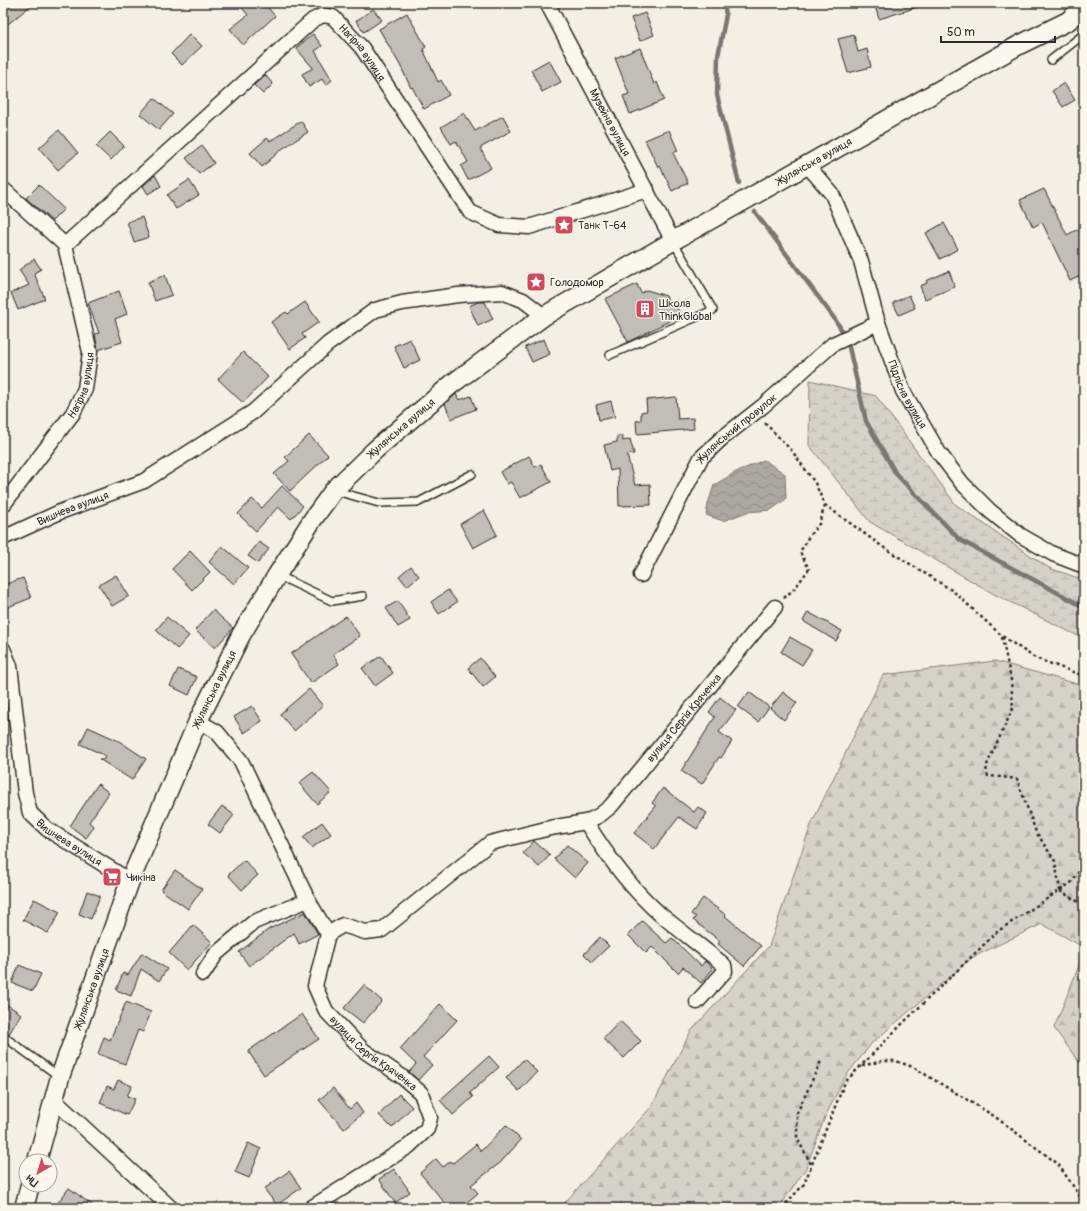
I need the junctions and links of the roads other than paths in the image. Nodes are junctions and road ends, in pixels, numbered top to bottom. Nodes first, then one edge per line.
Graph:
1 (547, 3) edge
2 (1084, 7) edge
3 (1084, 34) edge
4 (1051, 60) dead end
5 (807, 165) junction
6 (3, 189) edge
7 (646, 190) junction
8 (673, 241) junction
9 (65, 245) junction
10 (544, 316) junction
11 (878, 323) junction
12 (610, 355) dead end
13 (472, 474) dead end
14 (334, 490) junction
15 (3, 505) edge
16 (3, 538) edge
17 (1084, 566) edge
18 (277, 574) junction
19 (641, 574) dead end
20 (363, 596) dead end
21 (776, 607) road end
22 (3, 649) edge
23 (198, 721) junction
24 (586, 822) junction
25 (130, 881) junction
26 (308, 900) junction
27 (328, 934) junction
28 (203, 974) dead end
29 (696, 1002) dead end
30 (3, 1036) edge
31 (60, 1077) junction
32 (54, 1100) junction
33 (39, 1153) edge
34 (28, 1193) edge
35 (24, 1208) edge
36 (171, 1208) edge
37 (311, 1208) edge

1 - 7 street, Музейна вулиця
2 - 5 street, Жулянська вулиця
3 - 4 lane
5 - 8 street, Жулянська вулиця
5 - 11 street, Підлісна вулиця
6 - 9 street
7 - 8 street, Музейна вулиця
7 - 9 street, Нагірна вулиця
8 - 10 street, Жулянська вулиця
8 - 12 lane
9 - 15 street, Нагірна вулиця
10 - 14 street, Жулянська вулиця
10 - 16 street, Вишнева вулиця
11 - 17 street, Підлісна вулиця
11 - 19 street, Жулянський провулок
13 - 14 lane
14 - 18 street, Жулянська вулиця
18 - 20 lane
18 - 23 street, Жулянська вулиця
21 - 24 street, вулиця Сергія Кряченка
22 - 25 street, Вишнева вулиця
23 - 25 street, Жулянська вулиця
23 - 26 street
24 - 27 street, вулиця Сергія Кряченка
24 - 29 street
25 - 31 street, Жулянська вулиця
26 - 27 street
26 - 28 street
27 - 37 street, вулиця Сергія Кряченка
30 - 31 lane
31 - 32 street, Жулянська вулиця
32 - 33 street, Жулянська вулиця
32 - 36 street
34 - 35 street

